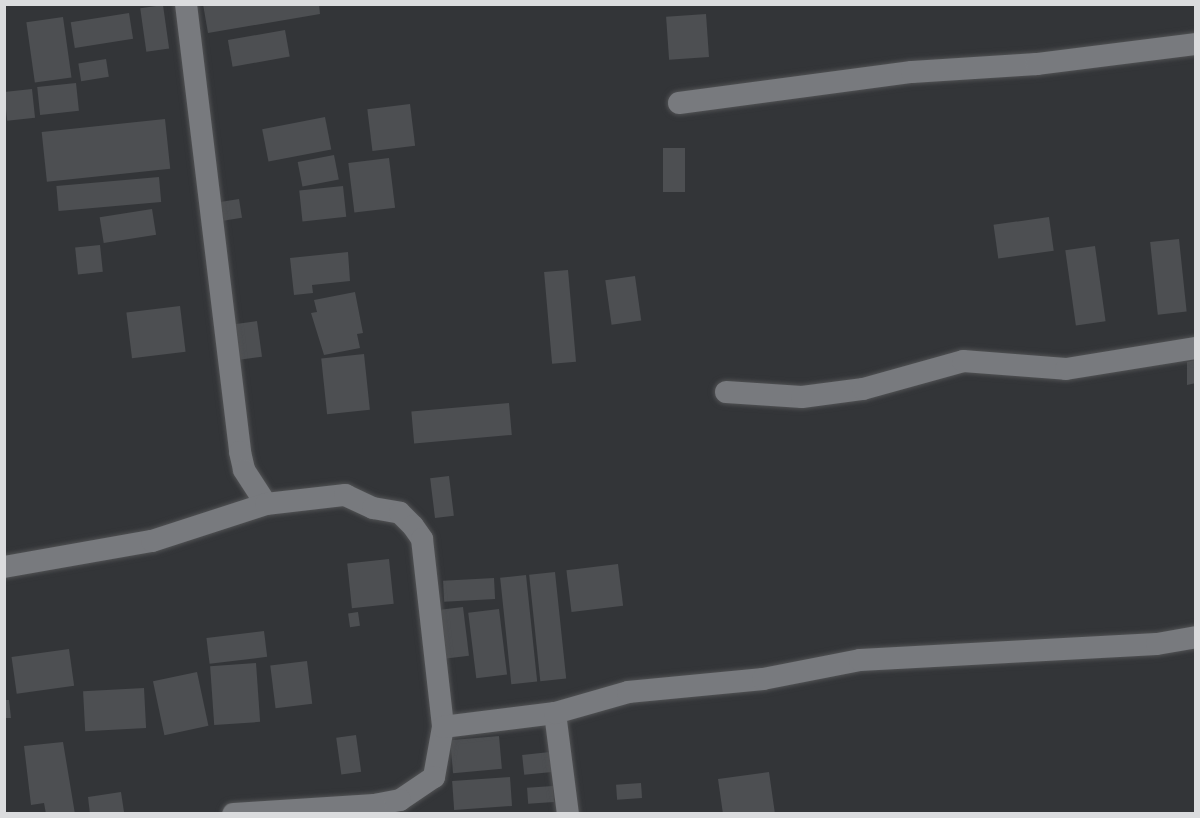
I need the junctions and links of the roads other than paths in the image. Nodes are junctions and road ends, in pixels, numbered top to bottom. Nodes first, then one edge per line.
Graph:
1 (186, 4) edge
2 (1196, 44) edge
3 (679, 103) dead end
4 (1196, 348) edge
5 (726, 392) dead end
6 (266, 504) junction
7 (4, 567) edge
8 (1196, 637) edge
9 (555, 713) junction
10 (443, 727) junction
11 (233, 813) edge
12 (568, 813) edge

1 - 6 street
2 - 3 street
4 - 5 street
6 - 7 street
6 - 10 street
8 - 9 street
9 - 10 street
9 - 12 street
10 - 11 street

